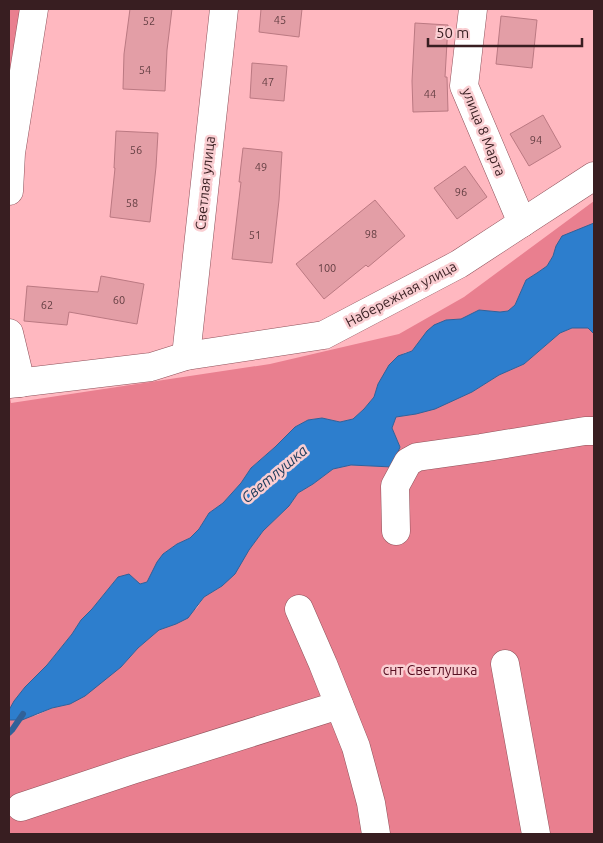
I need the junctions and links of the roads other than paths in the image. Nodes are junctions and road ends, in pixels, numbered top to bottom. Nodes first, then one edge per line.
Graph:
1 (34, 9) edge
2 (224, 9) edge
3 (473, 9) edge
4 (594, 176) edge
5 (9, 190) edge
6 (522, 223) junction
7 (9, 333) edge
8 (186, 356) junction
9 (15, 384) edge
10 (594, 431) edge
11 (396, 531) dead end
12 (299, 609) dead end
13 (505, 664) dead end
14 (339, 705) junction
15 (21, 808) dead end
16 (376, 834) edge
17 (536, 834) edge

1 - 5 street
2 - 8 street, Светлая улица
3 - 6 street, улица 8 Марта
4 - 6 street, Набережная улица
6 - 8 street, Набережная улица
7 - 9 street
8 - 9 street, Набережная улица
10 - 11 street
12 - 14 street
13 - 17 street
14 - 15 street
14 - 16 street

